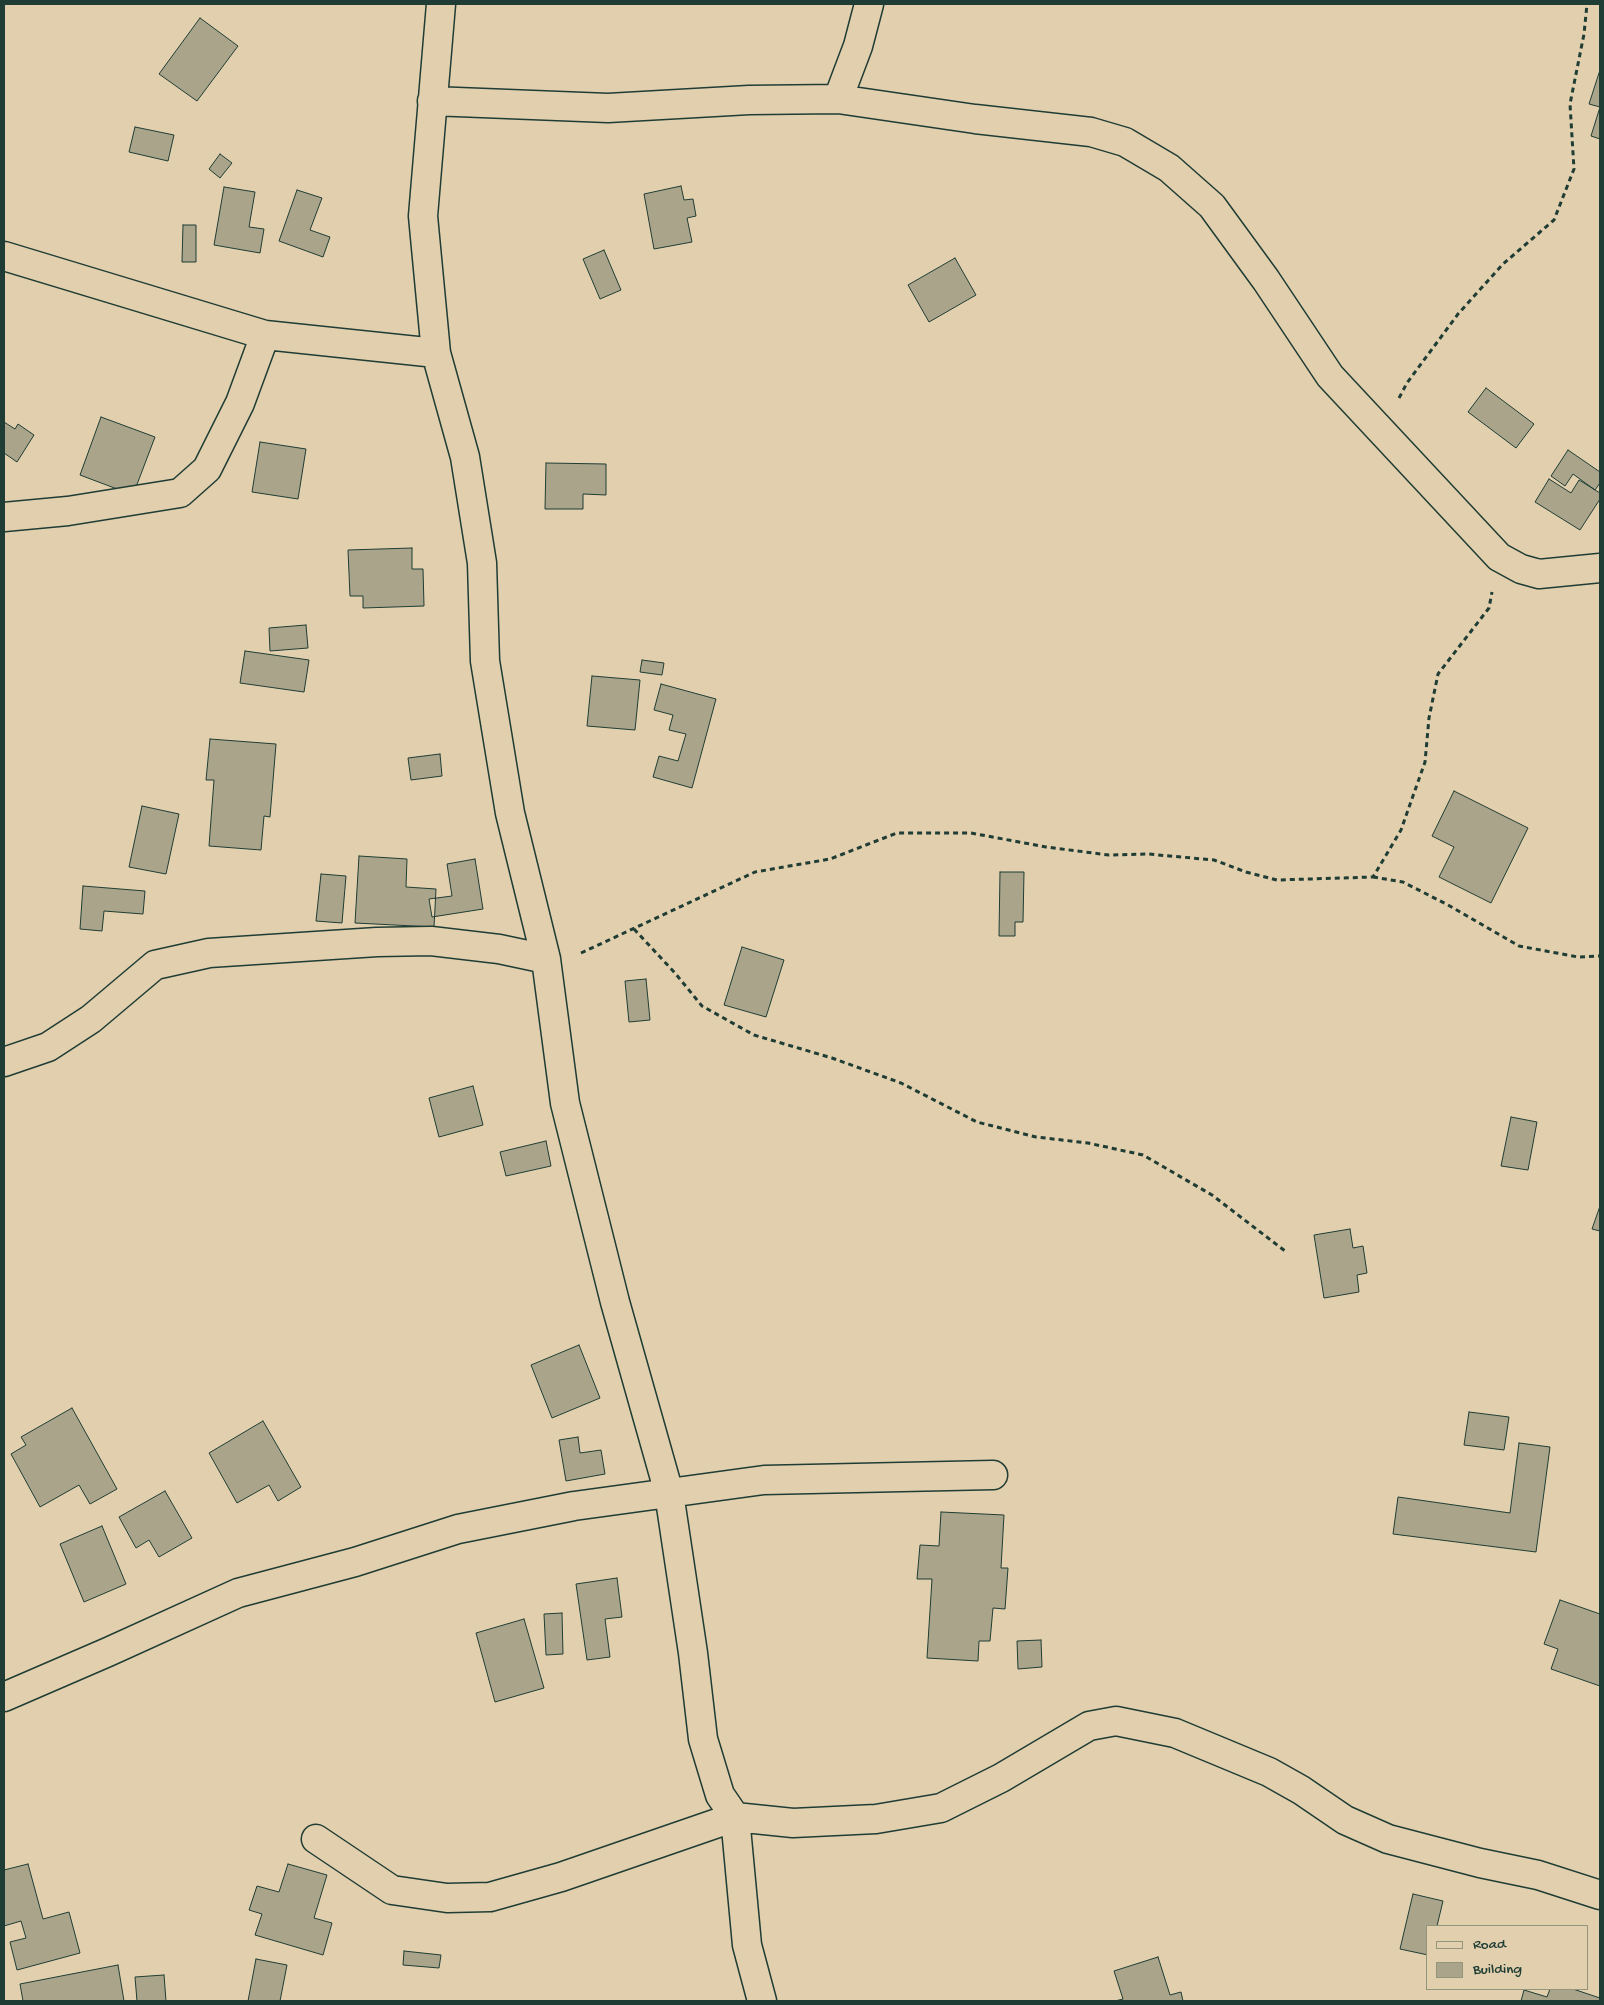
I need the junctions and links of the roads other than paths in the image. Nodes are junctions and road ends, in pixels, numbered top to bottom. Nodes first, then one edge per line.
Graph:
1 (441, 4) edge
2 (869, 4) edge
3 (838, 99) junction
4 (432, 100) junction
5 (4, 256) edge
6 (265, 335) junction
7 (436, 353) junction
8 (4, 517) edge
9 (1600, 568) edge
10 (546, 964) junction
11 (4, 1062) edge
12 (993, 1475) dead end
13 (668, 1493) junction
14 (4, 1696) edge
15 (735, 1817) junction
16 (316, 1840) dead end
17 (1600, 1895) edge
18 (762, 2001) edge

1 - 4 street
2 - 3 street
3 - 4 street
3 - 9 street
4 - 7 street
5 - 6 street
6 - 7 street
6 - 8 street
7 - 10 street
10 - 11 street
10 - 13 street
12 - 13 street
13 - 14 street
13 - 15 street
15 - 16 street
15 - 17 street
15 - 18 street

